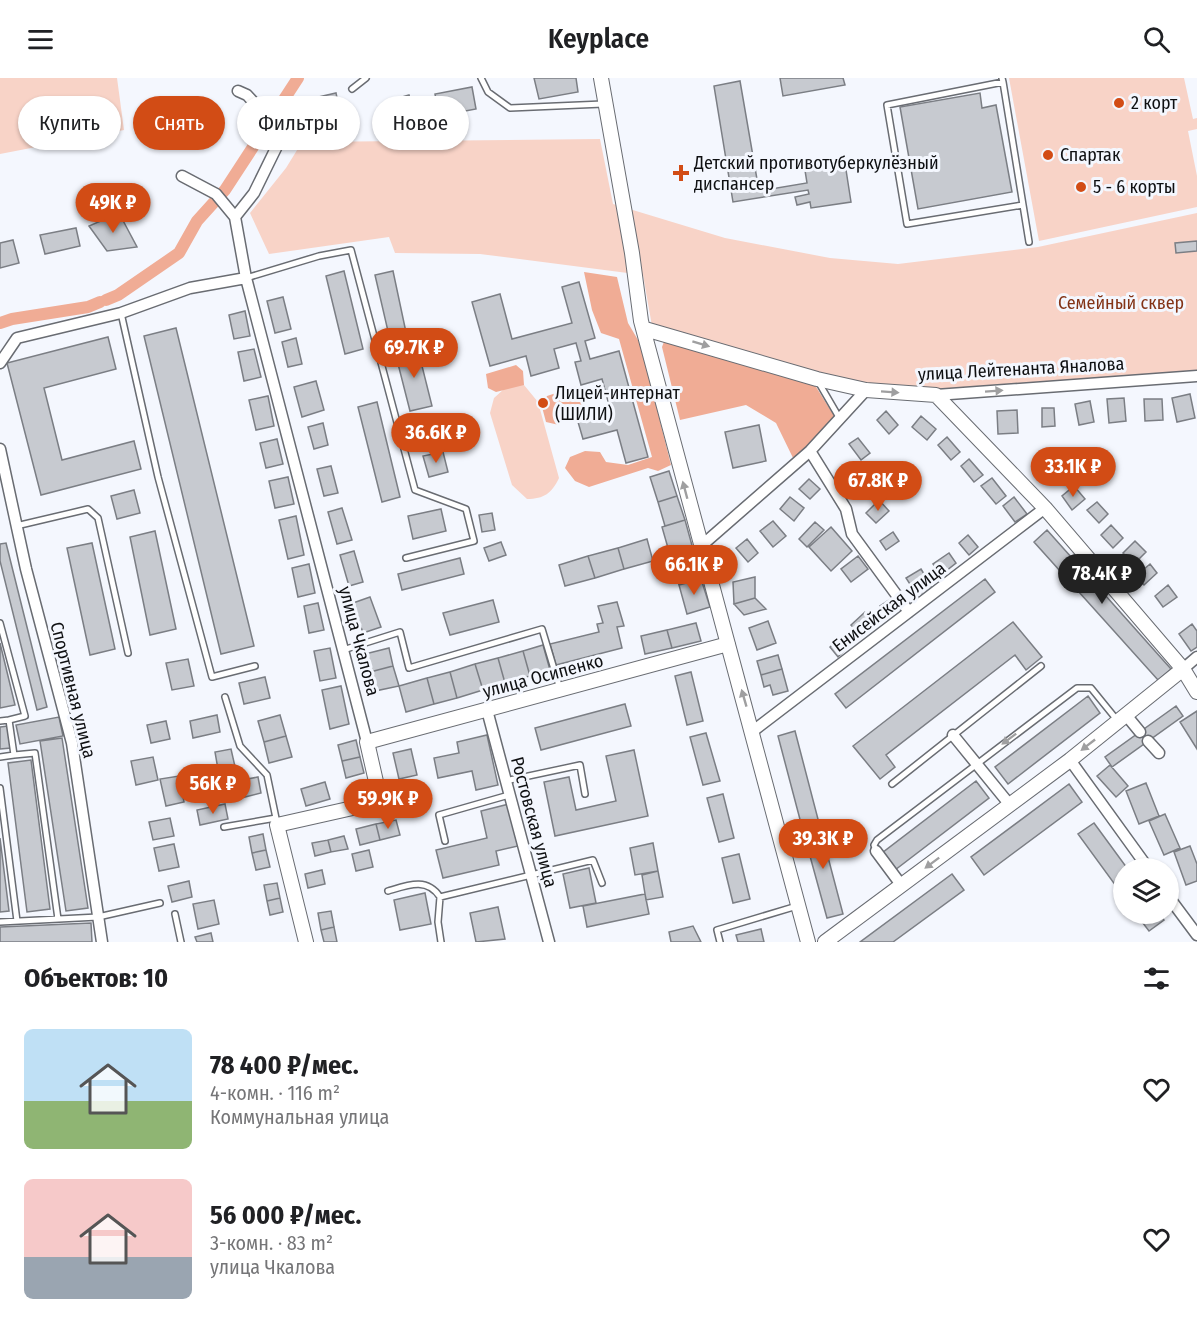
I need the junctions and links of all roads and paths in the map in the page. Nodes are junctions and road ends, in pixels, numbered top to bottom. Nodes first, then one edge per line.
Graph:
1 (366, 78) edge
2 (481, 78) edge
3 (601, 78) edge
4 (1002, 80) edge
5 (352, 89) dead end
6 (238, 91) dead end
7 (605, 104) junction
8 (182, 176) dead end
9 (1023, 205) junction
10 (235, 217) junction
11 (1029, 242) dead end
12 (246, 278) junction
13 (121, 313) junction
14 (644, 327) junction
15 (0, 363) edge
16 (1197, 376) edge
17 (817, 380) junction
18 (866, 390) junction
19 (936, 395) junction
20 (841, 420) junction
21 (0, 449) edge
22 (810, 451) junction
23 (1045, 508) junction
24 (16, 526) junction
25 (700, 547) junction
26 (406, 558) dead end
27 (909, 612) junction
28 (0, 623) edge
29 (728, 644) junction
30 (343, 650) junction
31 (128, 653) dead end
32 (1197, 657) edge
33 (255, 666) dead end
34 (1041, 666) dead end
35 (1183, 669) junction
36 (560, 690) junction
37 (1197, 692) edge
38 (225, 697) dead end
39 (487, 710) junction
40 (1122, 718) junction
41 (9, 720) junction
42 (0, 721) edge
43 (753, 731) junction
44 (1140, 732) dead end
45 (953, 735) junction
46 (1148, 741) dead end
47 (367, 742) junction
48 (1159, 753) dead end
49 (14, 755) junction
50 (0, 757) edge
51 (1070, 760) junction
52 (976, 763) junction
53 (506, 781) junction
54 (892, 784) dead end
55 (0, 788) edge
56 (585, 794) dead end
57 (509, 795) junction
58 (1010, 805) junction
59 (276, 821) junction
60 (224, 827) dead end
61 (445, 842) dead end
62 (876, 851) joint
63 (1142, 858) edge
64 (530, 874) junction
65 (602, 883) dead end
66 (902, 886) junction
67 (388, 891) dead end
68 (441, 897) junction
69 (160, 903) dead end
70 (798, 905) junction
71 (1179, 911) edge
72 (176, 914) dead end
73 (98, 918) junction
74 (58, 919) junction
75 (18, 921) junction
76 (0, 922) edge
77 (1197, 935) edge
78 (102, 942) edge
79 (183, 942) edge
80 (306, 942) edge
81 (441, 942) edge
82 (549, 942) edge
83 (720, 942) edge
84 (808, 942) edge
85 (825, 942) edge

1 - 5 lane
2 - 7 lane
3 - 7 street
4 - 9 lane
4 - 9 lane
6 - 10 street
7 - 14 street
8 - 10 street
9 - 11 lane
10 - 12 street, улица Чкалова
12 - 13 street
12 - 26 lane
12 - 30 street, улица Чкалова
13 - 15 street
13 - 33 lane
14 -> 17 street, улица Лейтенанта Яналова
25 -> 14 street
19 -> 16 street, улица Лейтенанта Яналова
17 - 18 street, улица Лейтенанта Яналова
17 - 20 lane
18 -> 19 street, улица Лейтенанта Яналова
18 - 20 street
19 - 23 street
20 - 22 street
21 - 24 street, Спортивная улица
22 - 25 street
22 - 27 street
23 - 27 street, Енисейская улица
23 - 35 street
24 - 31 lane
24 - 73 street, Спортивная улица
25 - 29 street
27 - 43 street, Енисейская улица
28 - 41 lane
29 - 36 street, улица Осипенко
43 -> 29 street
30 - 36 lane
30 - 47 street, улица Чкалова
32 - 35 street
34 - 45 lane
35 - 37 street
35 - 40 street
36 - 39 street, улица Осипенко
38 - 59 lane
39 - 47 street, улица Осипенко
39 - 53 street, Ростовская улица
40 - 44 street
40 -> 51 street
40 -> 52 lane
41 - 42 lane
41 - 49 lane
43 - 70 street
45 - 52 street
45 - 54 lane
46 - 48 street
47 - 59 street, улица Чкалова
49 - 50 lane
49 - 74 lane
51 - 58 street
51 - 63 street
52 - 58 street
52 - 62 lane
53 - 56 lane
53 - 57 street, Ростовская улица
55 - 75 lane
57 - 61 lane
57 - 64 street, Ростовская улица
58 -> 66 street
59 - 60 lane
59 - 80 street
62 - 66 street
64 - 65 lane
64 - 68 lane
64 - 82 street, Ростовская улица
66 - 85 street
67 - 68 lane
68 - 81 lane
69 - 73 lane
70 - 83 lane
70 - 84 street
71 - 77 street
72 - 79 lane
73 - 74 lane
73 - 78 street, Спортивная улица
74 - 75 lane
75 - 76 lane

